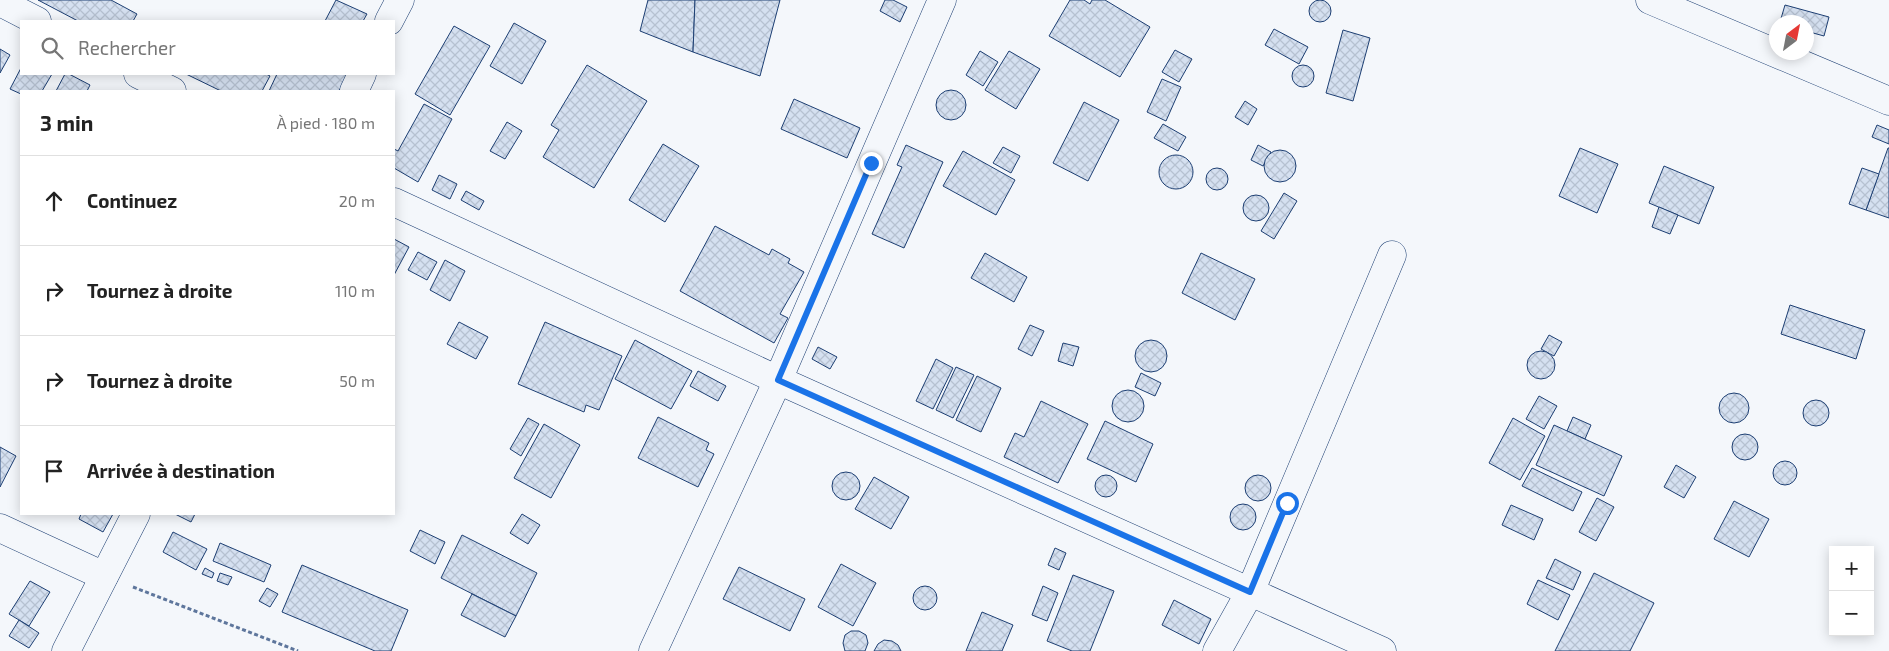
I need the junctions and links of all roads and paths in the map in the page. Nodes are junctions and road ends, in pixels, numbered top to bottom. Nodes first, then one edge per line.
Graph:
1 (400, 0) edge
2 (942, 0) edge
3 (1650, 0) edge
4 (0, 2) edge
5 (35, 20) edge
6 (390, 20) edge
7 (140, 75) edge
8 (362, 75) edge
9 (170, 90) edge
10 (354, 90) edge
11 (1889, 101) edge
12 (395, 202) edge
13 (1392, 256) dead end
14 (778, 380) junction
15 (135, 515) edge
16 (0, 528) edge
17 (104, 576) junction
18 (1250, 592) junction
19 (66, 651) edge
20 (298, 651) edge
21 (653, 651) edge
22 (1217, 651) edge
23 (1382, 651) edge

1 - 6 street
2 - 14 street
3 - 11 street
4 - 5 street
7 - 9 street
8 - 10 street
12 - 14 street
13 - 18 street
14 - 18 street
14 - 21 street
15 - 17 street
16 - 17 street
17 - 19 street
17 - 20 path
18 - 22 street
18 - 23 street

